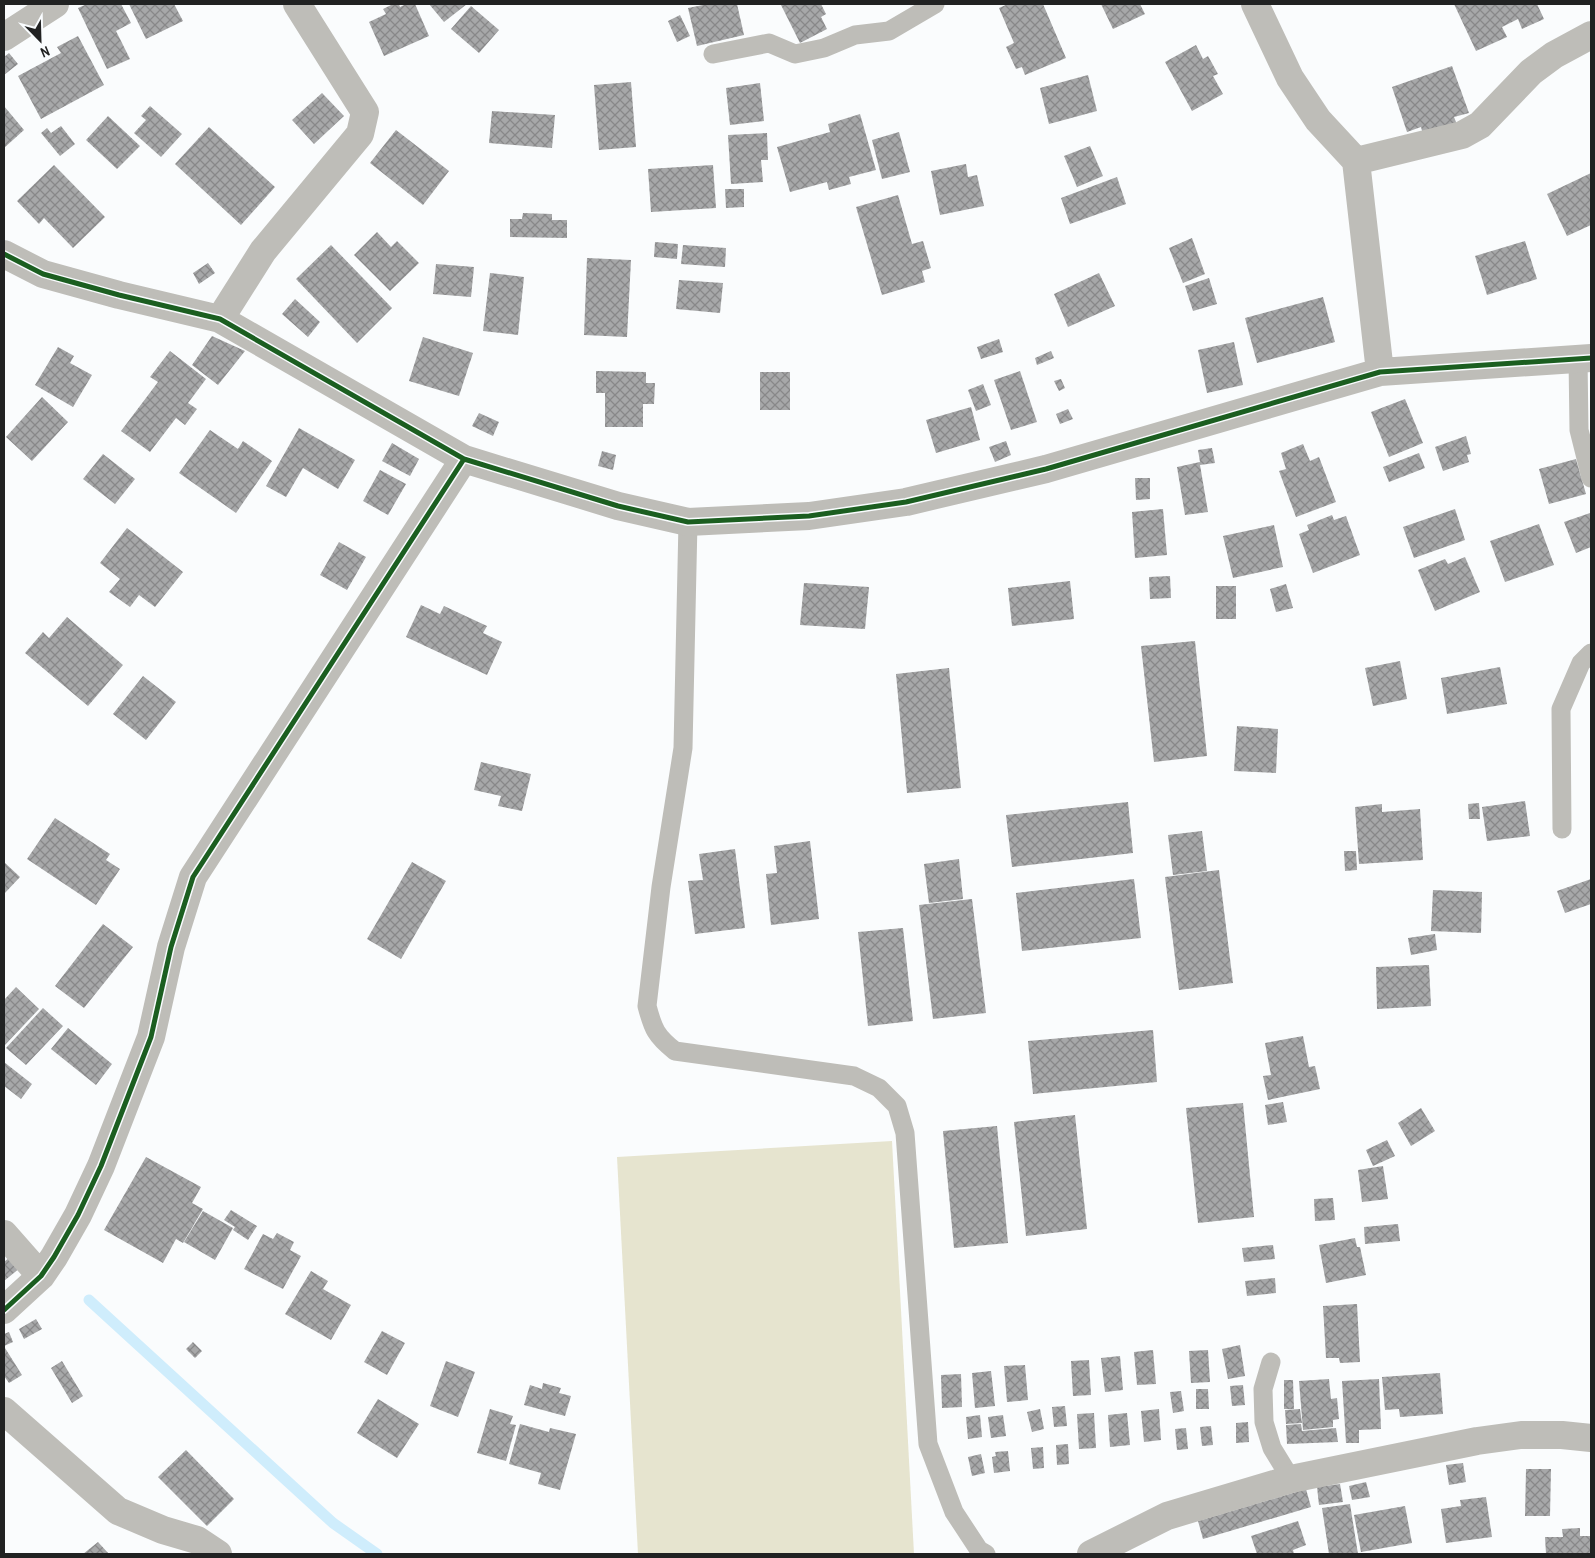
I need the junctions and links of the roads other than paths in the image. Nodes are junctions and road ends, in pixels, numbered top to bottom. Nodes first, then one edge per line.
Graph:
1 (55, 4) edge
2 (297, 4) edge
3 (935, 4) edge
4 (1255, 4) edge
5 (1591, 36) edge
6 (4, 37) edge
7 (713, 54) dead end
8 (1356, 161) junction
9 (4, 254) edge
10 (220, 319) junction
11 (1585, 358) edge
12 (1380, 372) junction
13 (464, 458) junction
14 (1591, 478) edge
15 (688, 522) junction
16 (1591, 652) edge
17 (1562, 829) dead end
18 (4, 1234) edge
19 (40, 1276) junction
20 (4, 1310) edge
21 (1271, 1362) dead end
22 (4, 1411) edge
23 (1591, 1438) edge
24 (1291, 1479) junction
25 (218, 1554) edge
26 (986, 1554) edge
27 (1091, 1554) edge

1 - 6 street
2 - 10 street
3 - 7 lane
4 - 8 street
5 - 8 street
8 - 12 street
9 - 10 street
10 - 13 street
11 - 12 street
11 - 14 lane
12 - 15 street
13 - 15 street
13 - 19 street
15 - 26 lane
16 - 17 lane
18 - 19 street
19 - 20 street
21 - 24 lane
22 - 25 street
23 - 24 street
24 - 27 street

